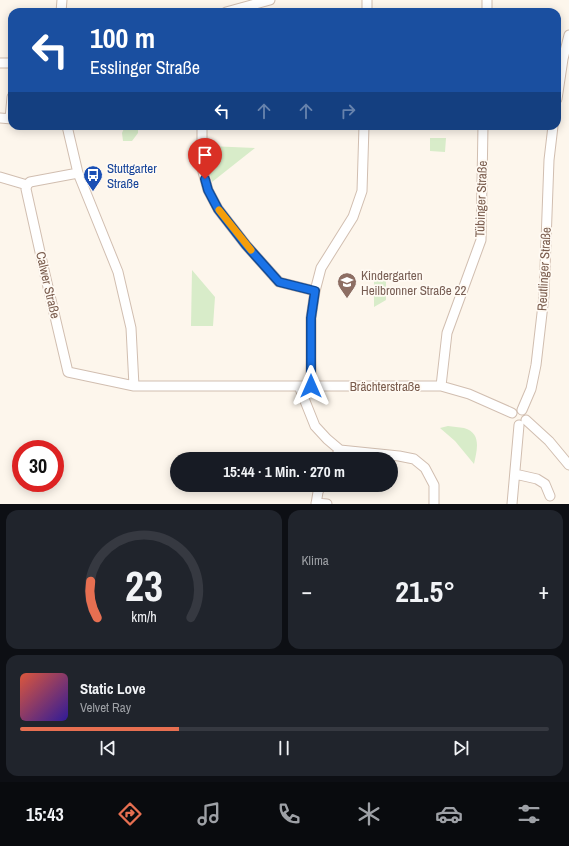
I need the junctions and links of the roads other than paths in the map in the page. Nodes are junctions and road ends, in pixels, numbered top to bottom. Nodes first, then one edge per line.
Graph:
1 (270, 0) edge
2 (241, 8) edge
3 (569, 35) edge
4 (561, 72) edge
5 (69, 130) edge
6 (202, 130) edge
7 (364, 130) edge
8 (483, 130) edge
9 (553, 130) edge
10 (78, 173) junction
11 (0, 177) edge
12 (27, 185) junction
13 (315, 291) junction
14 (134, 386) junction
15 (299, 386) junction
16 (311, 386) junction
17 (441, 386) junction
18 (522, 410) junction
19 (512, 413) junction
20 (522, 422) junction
21 (340, 450) joint
22 (569, 465) edge
23 (515, 474) junction
24 (318, 492) edge
25 (550, 496) dead end
26 (316, 504) edge
27 (327, 504) edge
28 (434, 504) edge
29 (512, 504) edge

1 - 2 street
3 - 4 street
5 - 10 street
6 - 13 street
7 - 13 street
8 - 17 street, Tübinger Straße
9 - 18 street, Reutlinger Straße
10 - 12 street
10 - 14 street
11 - 12 street
12 - 14 street, Calwer Straße
13 - 16 street
14 - 15 street, Brächterstraße
15 - 16 street, Brächterstraße
15 - 21 street
16 - 17 street, Brächterstraße
17 - 19 street, Brächterstraße
18 - 19 street
18 - 20 street
19 - 20 street
20 - 22 street
20 - 23 street
21 - 28 street
23 - 25 street
23 - 29 street
24 - 26 street
26 - 27 street

